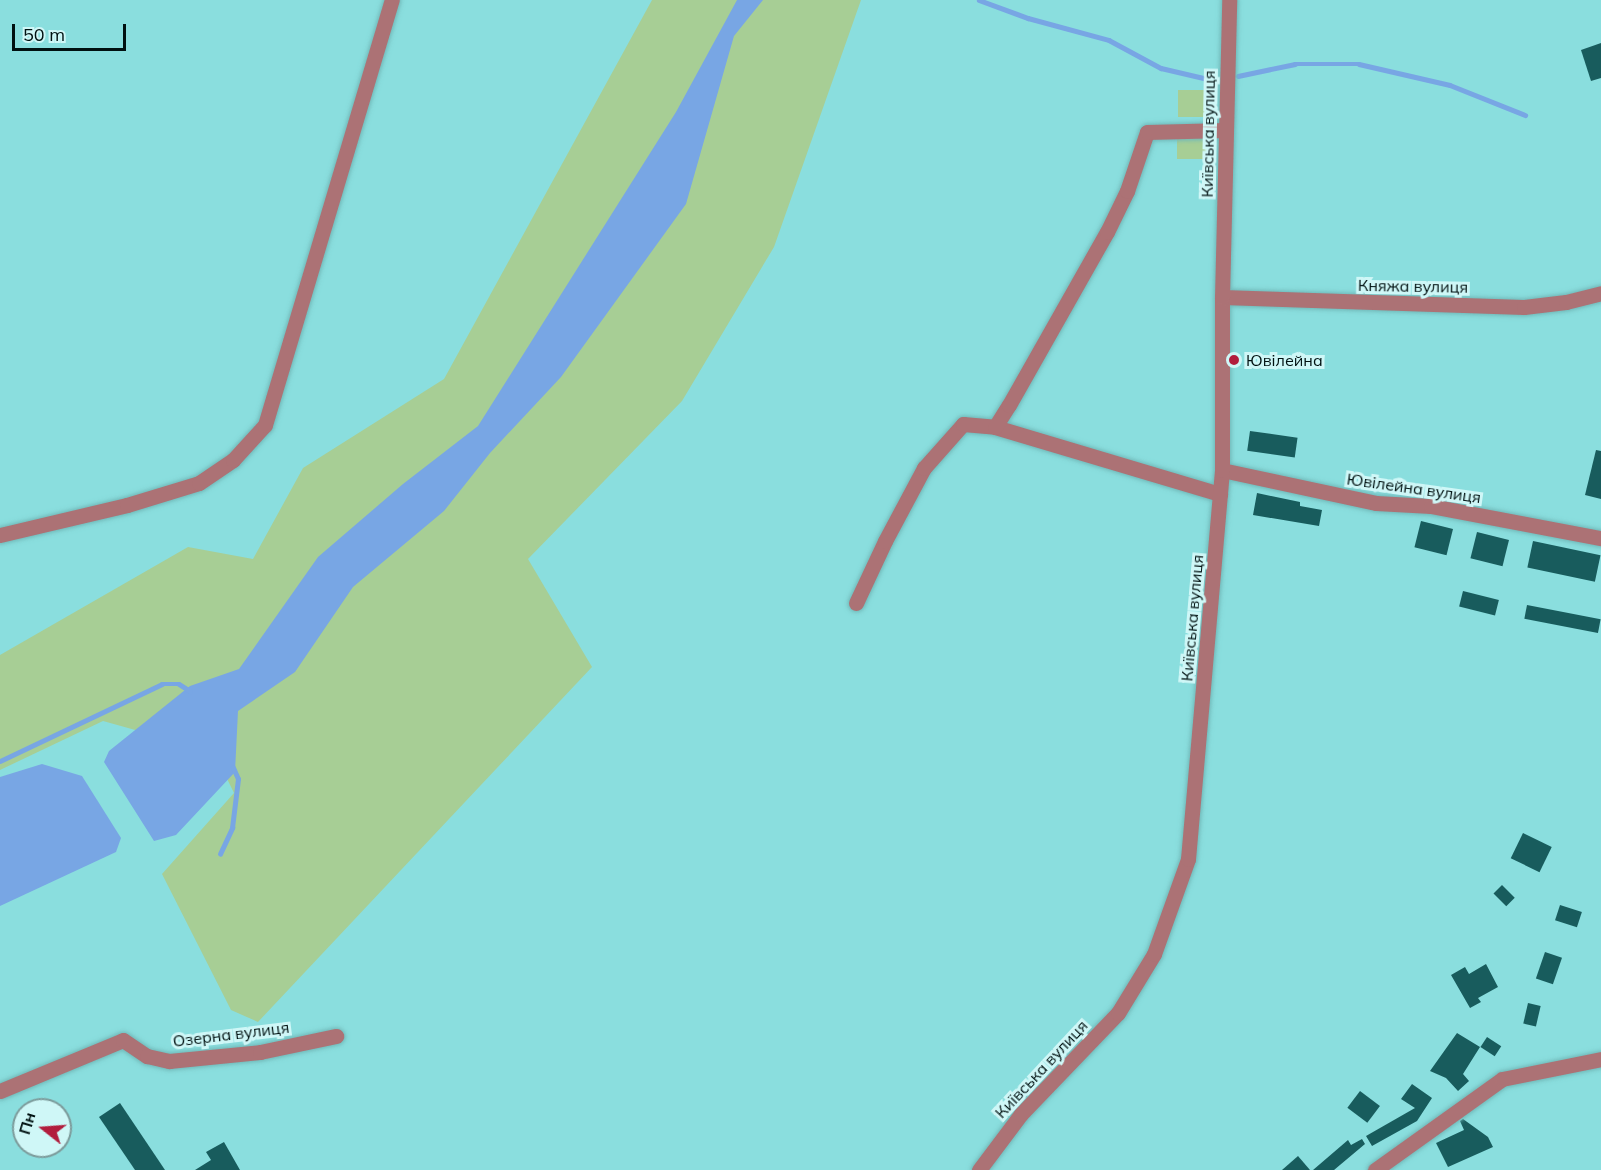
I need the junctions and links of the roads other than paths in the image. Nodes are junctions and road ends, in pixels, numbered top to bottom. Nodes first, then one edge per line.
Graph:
1 (392, 0) edge
2 (1229, 0) edge
3 (1226, 130) junction
4 (1601, 293) edge
5 (1222, 297) junction
6 (995, 427) junction
7 (1222, 470) junction
8 (1220, 494) junction
9 (0, 535) edge
10 (1601, 538) edge
11 (856, 603) dead end
12 (336, 1036) dead end
13 (1601, 1059) edge
14 (0, 1091) edge
15 (979, 1170) edge
16 (1375, 1170) edge

1 - 9 street
2 - 3 street, Київська вулиця
3 - 5 street, Київська вулиця
3 - 6 street
4 - 5 street, Княжа вулиця
5 - 7 street, Київська вулиця
6 - 8 street
6 - 11 street
7 - 8 street, Київська вулиця
7 - 10 street, Ювілейна вулиця
8 - 15 street, Київська вулиця
12 - 14 street, Озерна вулиця
13 - 16 street

